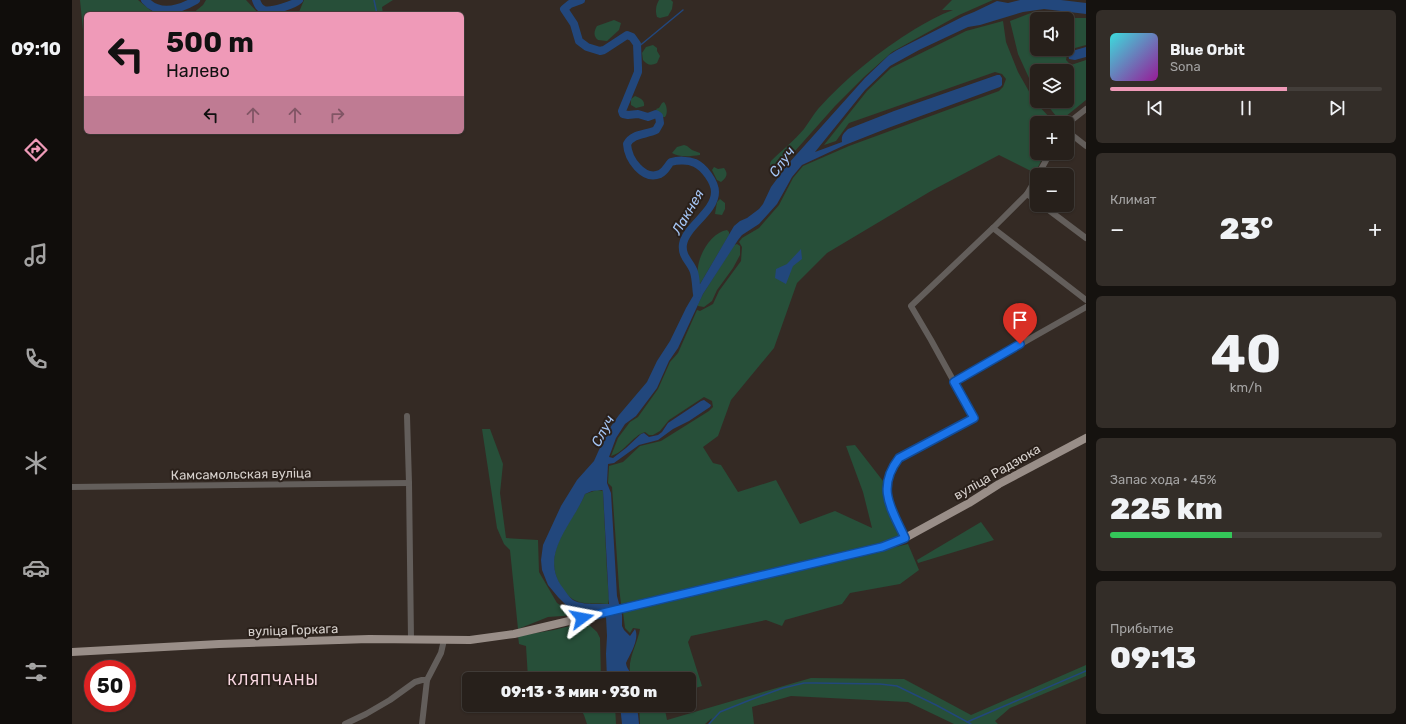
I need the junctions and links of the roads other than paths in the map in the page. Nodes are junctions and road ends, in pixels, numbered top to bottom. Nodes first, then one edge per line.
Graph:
1 (1086, 109) edge
2 (1074, 118) edge
3 (1074, 137) edge
4 (1086, 146) edge
5 (1030, 189) edge
6 (1027, 194) junction
7 (1030, 196) edge
8 (1051, 212) edge
9 (993, 228) junction
10 (1086, 238) edge
11 (1086, 300) edge
12 (1086, 307) edge
13 (954, 382) junction
14 (407, 416) dead end
15 (1086, 438) edge
16 (409, 483) junction
17 (72, 487) edge
18 (905, 538) junction
19 (644, 604) joint
20 (411, 639) junction
21 (444, 640) junction
22 (72, 652) edge
23 (427, 680) junction
24 (345, 724) edge
25 (422, 724) edge

1 - 2 street
3 - 4 street
5 - 6 street
6 - 7 street
6 - 9 street
8 - 10 street
9 - 11 street
9 - 13 street
12 - 13 street
13 - 18 street
14 - 16 street
15 - 18 main road, вуліца Радзюка
16 - 17 street, Камсамольская вуліца
16 - 20 street
18 - 19 main road, вуліца Радзюка
19 - 21 main road, вуліца Горкага
20 - 21 main road, вуліца Горкага
20 - 22 main road, вуліца Горкага
21 - 23 street
23 - 24 street
23 - 25 street

